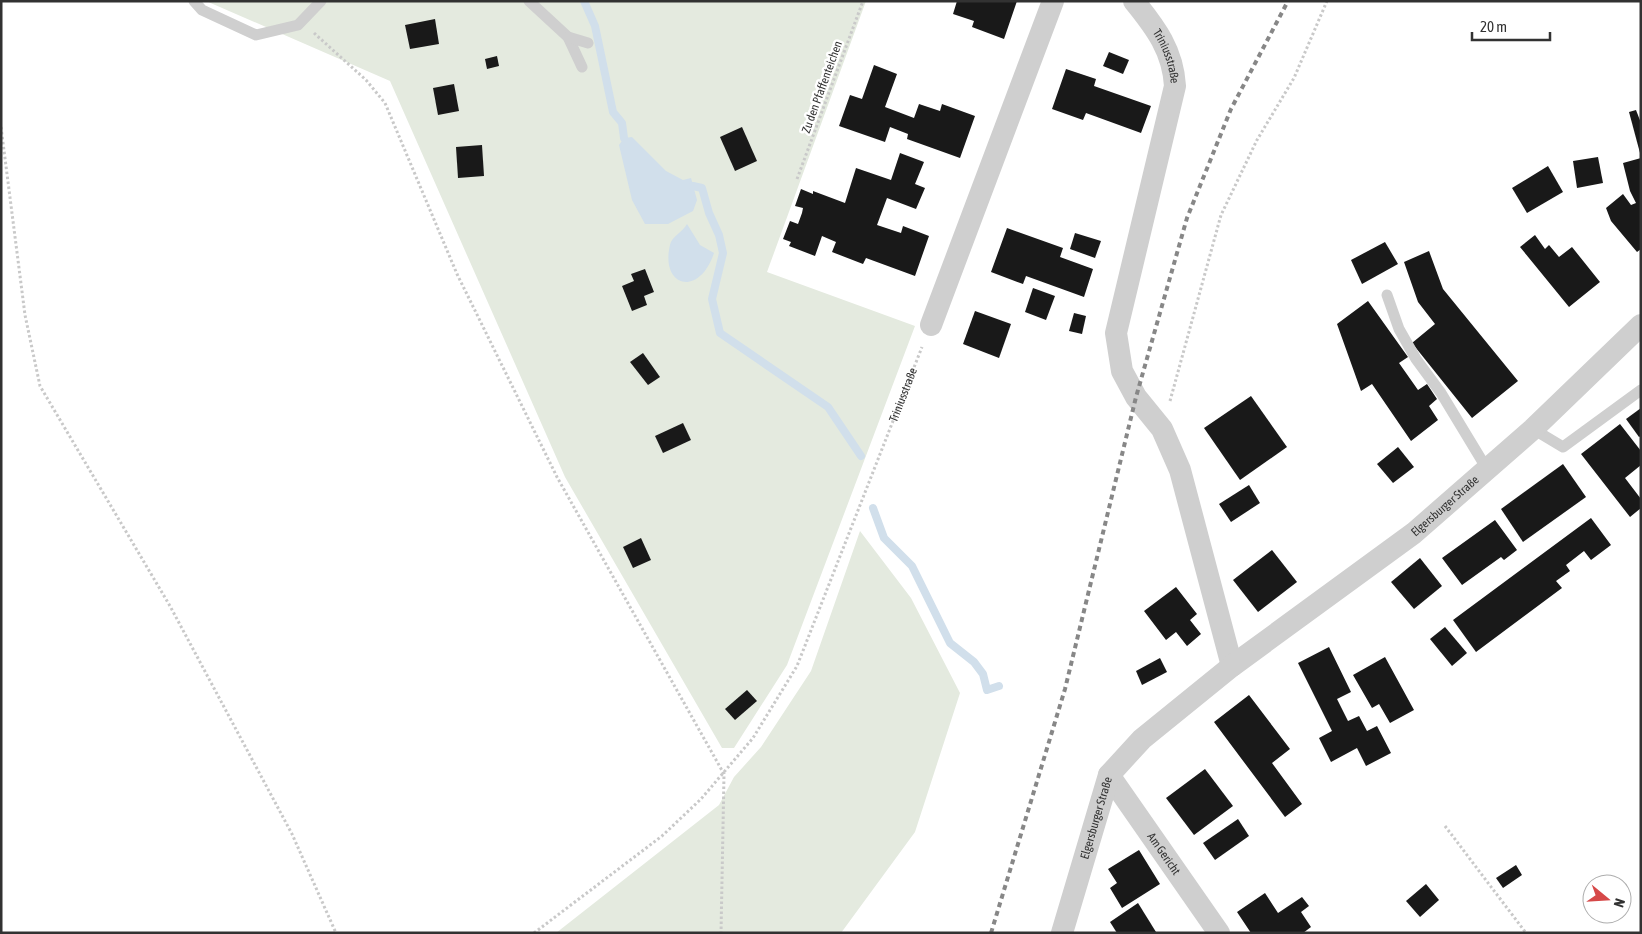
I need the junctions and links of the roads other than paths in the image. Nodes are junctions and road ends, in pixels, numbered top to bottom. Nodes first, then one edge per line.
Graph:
1 (194, 1) edge
2 (321, 1) edge
3 (529, 1) edge
4 (1053, 1) edge
5 (1134, 1) edge
6 (568, 37) junction
7 (588, 43) dead end
8 (582, 67) dead end
9 (1387, 294) dead end
10 (931, 325) road end
11 (1641, 325) edge
12 (1641, 390) edge
13 (1533, 429) junction
14 (1487, 469) junction
15 (1232, 666) junction
16 (1109, 775) junction
17 (1062, 933) edge
18 (1219, 933) edge

1 - 2 lane
3 - 6 lane
4 - 10 street
5 - 15 street, Triniusstraße
6 - 7 lane
6 - 8 lane
9 - 14 lane
11 - 13 street, Elgersburger Straße
12 - 13 lane
13 - 14 street, Elgersburger Straße
14 - 15 street, Elgersburger Straße
15 - 16 street, Elgersburger Straße
16 - 17 street, Elgersburger Straße
16 - 18 street, Am Gericht

